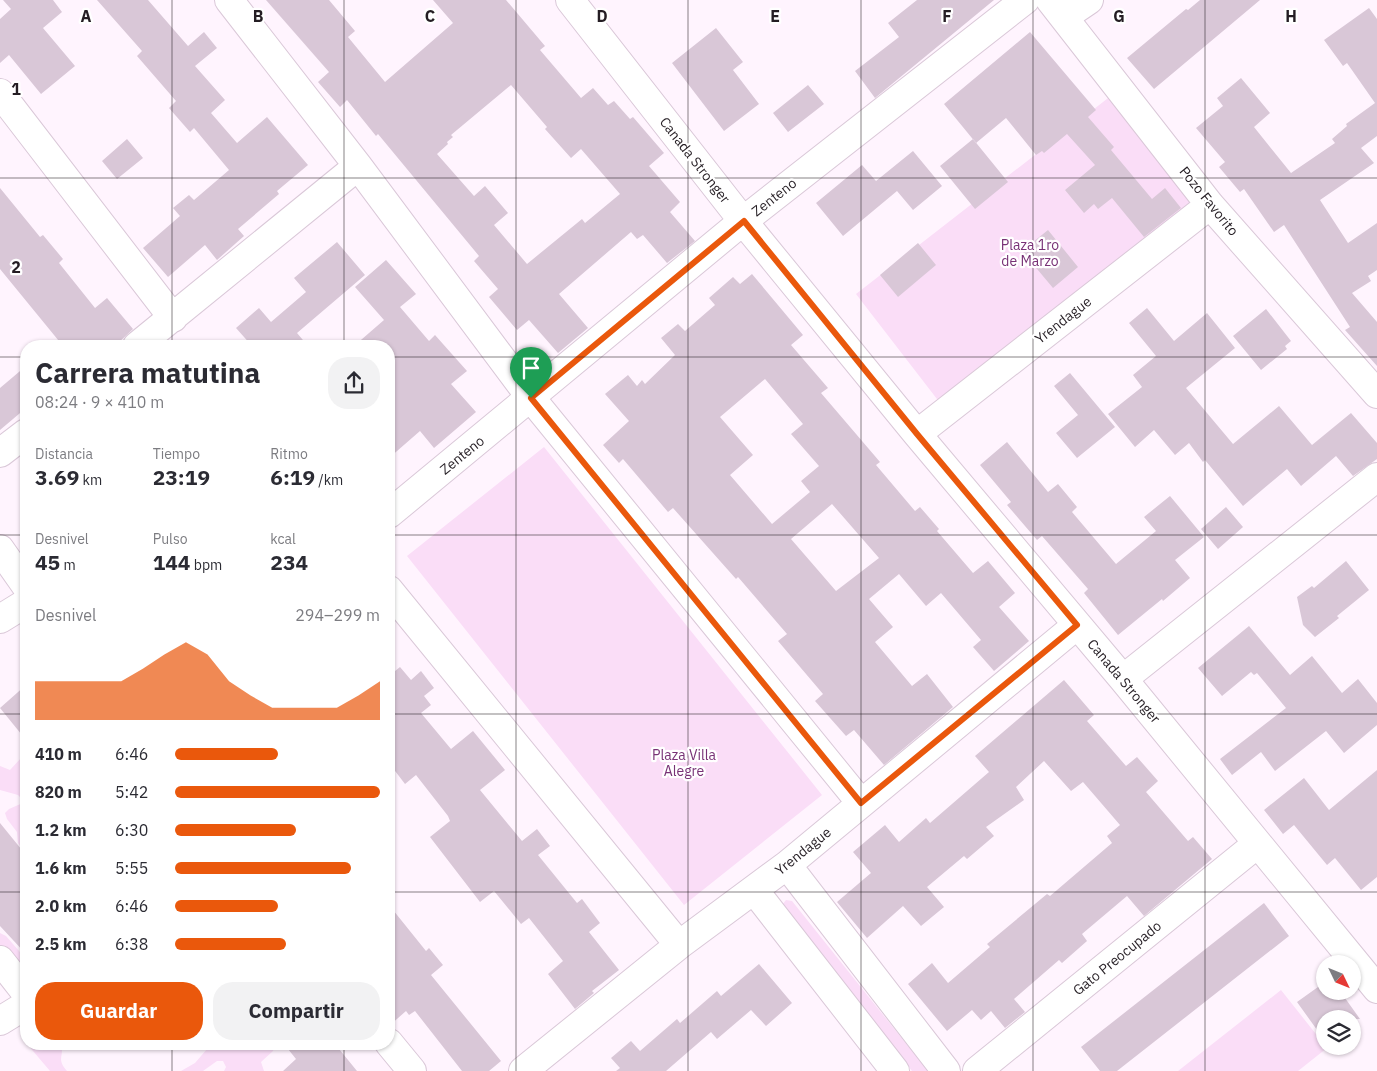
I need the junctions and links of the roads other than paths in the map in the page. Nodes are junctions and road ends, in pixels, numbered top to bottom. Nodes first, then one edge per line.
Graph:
1 (229, 0) edge
2 (570, 0) edge
3 (1025, 0) edge
4 (1089, 0) edge
5 (1057, 8) edge
6 (0, 93) edge
7 (358, 166) junction
8 (1210, 205) junction
9 (744, 221) junction
10 (173, 318) junction
11 (145, 340) edge
12 (1377, 394) edge
13 (531, 398) junction
14 (917, 434) junction
15 (20, 438) edge
16 (0, 453) edge
17 (1377, 477) edge
18 (395, 509) edge
19 (0, 549) edge
20 (20, 577) edge
21 (395, 597) edge
22 (20, 607) edge
23 (0, 619) edge
24 (1077, 625) junction
25 (1123, 679) junction
26 (861, 803) junction
27 (1258, 844) junction
28 (787, 865) junction
29 (754, 890) junction
30 (679, 945) junction
31 (0, 960) edge
32 (20, 985) edge
33 (1377, 989) edge
34 (20, 1009) edge
35 (0, 1021) edge
36 (395, 1050) edge
37 (412, 1071) edge
38 (522, 1071) edge
39 (895, 1071) edge
40 (946, 1071) edge
41 (977, 1071) edge

1 - 7 street
2 - 9 street, Canada Stronger
3 - 9 street, Zenteno
4 - 5 street
5 - 8 street, Pozo Favorito
6 - 10 street
7 - 10 street
7 - 13 street
8 - 12 street, Pozo Favorito
8 - 14 street, Yrendague
9 - 13 street, Zenteno
9 - 14 street, Canada Stronger
10 - 11 street
13 - 18 street, Zenteno
13 - 26 street
14 - 24 street, Canada Stronger
15 - 16 street
17 - 25 street
19 - 20 street
21 - 30 street
22 - 23 street
24 - 25 street, Canada Stronger
24 - 26 street, Yrendague
25 - 27 street, Canada Stronger
26 - 28 street, Yrendague
27 - 33 street, Canada Stronger
27 - 41 street, Gato Preocupado
28 - 29 street, Yrendague
28 - 40 street
29 - 30 street, Yrendague
29 - 39 street
30 - 38 street, Yrendague
31 - 32 street
34 - 35 street
36 - 37 street

